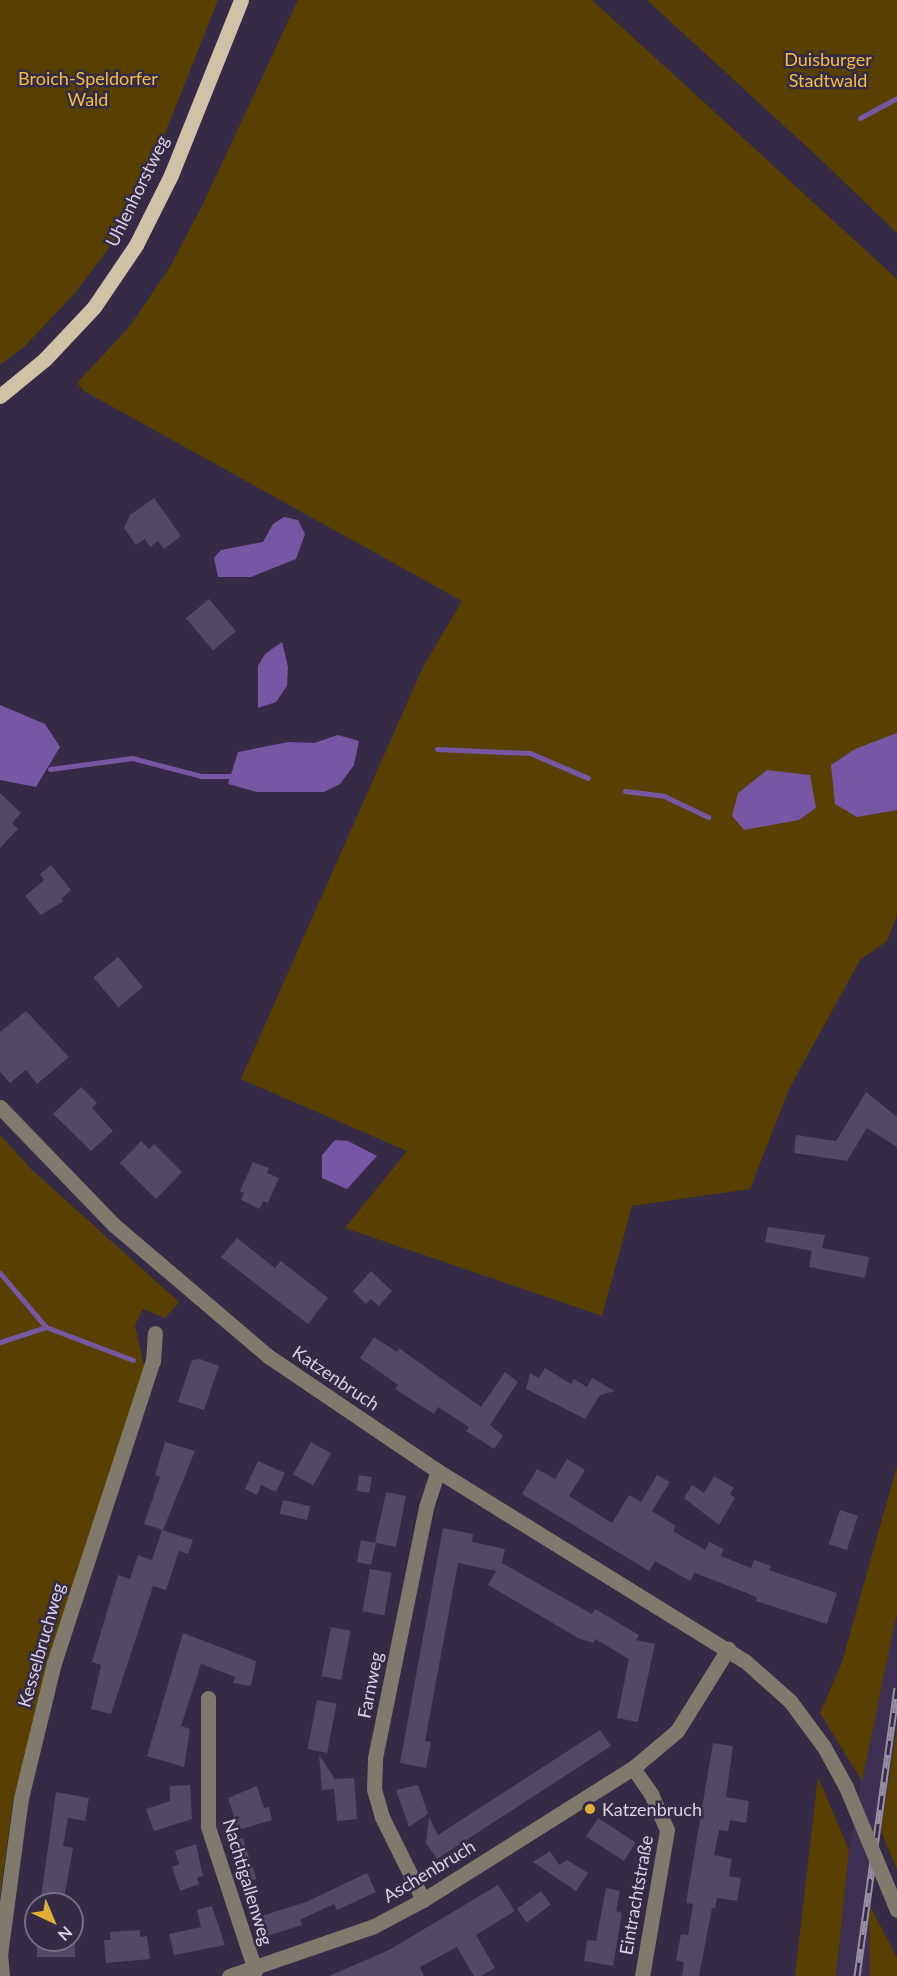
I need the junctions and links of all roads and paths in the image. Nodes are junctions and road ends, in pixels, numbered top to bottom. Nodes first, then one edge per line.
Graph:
1 (241, 0) edge
2 (0, 396) edge
3 (0, 1107) edge
4 (156, 1333) dead end
5 (438, 1471) junction
6 (728, 1649) junction
7 (208, 1698) dead end
8 (633, 1768) junction
9 (423, 1900) junction
10 (897, 1910) edge
11 (255, 1970) junction
12 (2, 1976) edge
13 (229, 1976) edge
14 (642, 1976) edge

1 - 2 main road, Uhlenhorstweg
3 - 5 street, Katzenbruch
4 - 12 street, Kesselbruchweg
5 - 6 street, Katzenbruch
5 - 9 street, Farnweg
6 - 8 street
6 - 10 street, Katzenbruch, bridge
7 - 11 street, Nachtigallenweg
8 - 9 street, Aschenbruch
8 - 14 street, Eintrachtstraße
9 - 11 street, Aschenbruch
11 - 13 street, Aschenbruch

